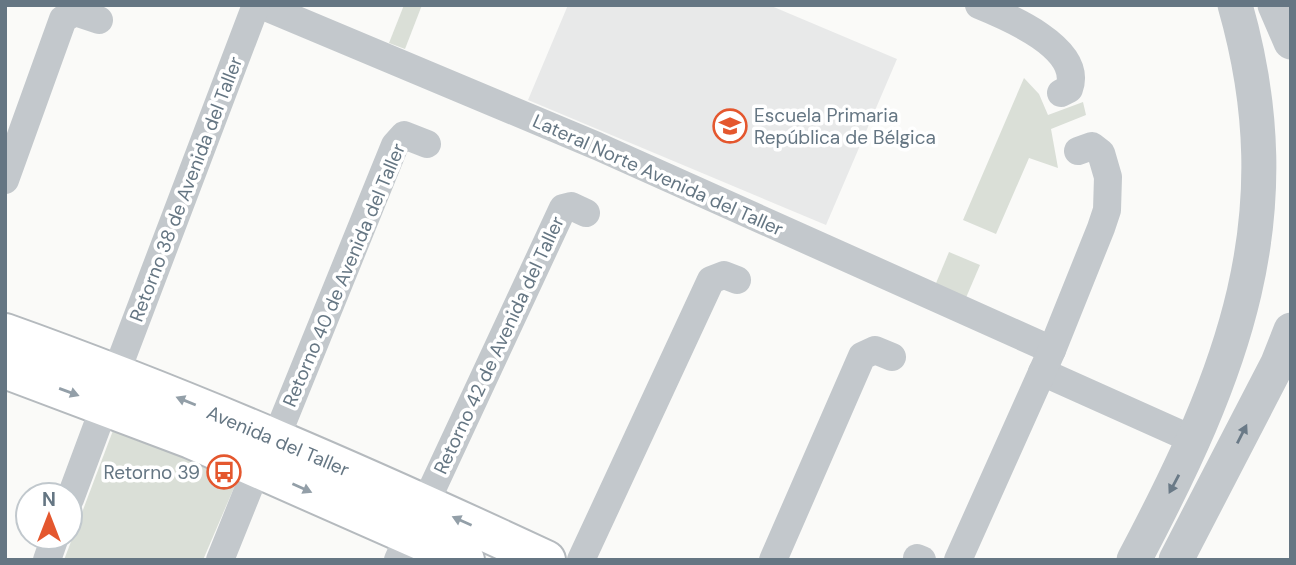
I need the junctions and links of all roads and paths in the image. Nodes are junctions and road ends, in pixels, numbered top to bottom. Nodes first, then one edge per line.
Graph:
1 (258, 5) edge
2 (979, 5) edge
3 (1235, 5) edge
4 (1275, 5) edge
5 (99, 20) dead end
6 (1291, 42) edge
7 (1277, 63) edge
8 (1061, 93) dead end
9 (427, 144) dead end
10 (1078, 151) dead end
11 (5, 180) edge
12 (586, 213) dead end
13 (737, 280) dead end
14 (1291, 330) edge
15 (5, 333) edge
16 (1246, 345) junction
17 (892, 356) dead end
18 (1047, 361) junction
19 (1278, 363) junction
20 (5, 369) edge
21 (111, 389) junction
22 (1196, 442) junction
23 (267, 453) junction
24 (77, 481) edge
25 (410, 533) edge
26 (521, 555) edge
27 (219, 560) edge
28 (466, 560) edge
29 (581, 560) edge
30 (773, 560) edge
31 (958, 560) edge
32 (1134, 560) edge
33 (1176, 560) edge

1 - 18 street, Lateral Norte Avenida del Taller
1 - 21 street, Retorno 38 de Avenida del Taller
2 - 8 street
3 - 7 street
4 - 6 street
5 - 11 street
7 - 16 street
9 - 23 street, Retorno 40 de Avenida del Taller
10 - 18 street
12 - 25 street, Retorno 42 de Avenida del Taller
13 - 29 street
14 - 19 street
15 - 21 main road, Avenida del Taller
16 - 19 street
16 - 22 street
17 - 30 street
18 - 22 street, Lateral Norte Avenida del Taller
18 - 31 street
33 -> 19 street
20 -> 21 main road, Avenida del Taller
21 - 23 main road, Avenida del Taller
21 - 24 street, Retorno 38 de Avenida del Taller
22 -> 32 street
23 - 25 main road, Avenida del Taller
23 - 27 street
26 -> 25 main road, Avenida del Taller
25 - 28 main road, Avenida del Taller

